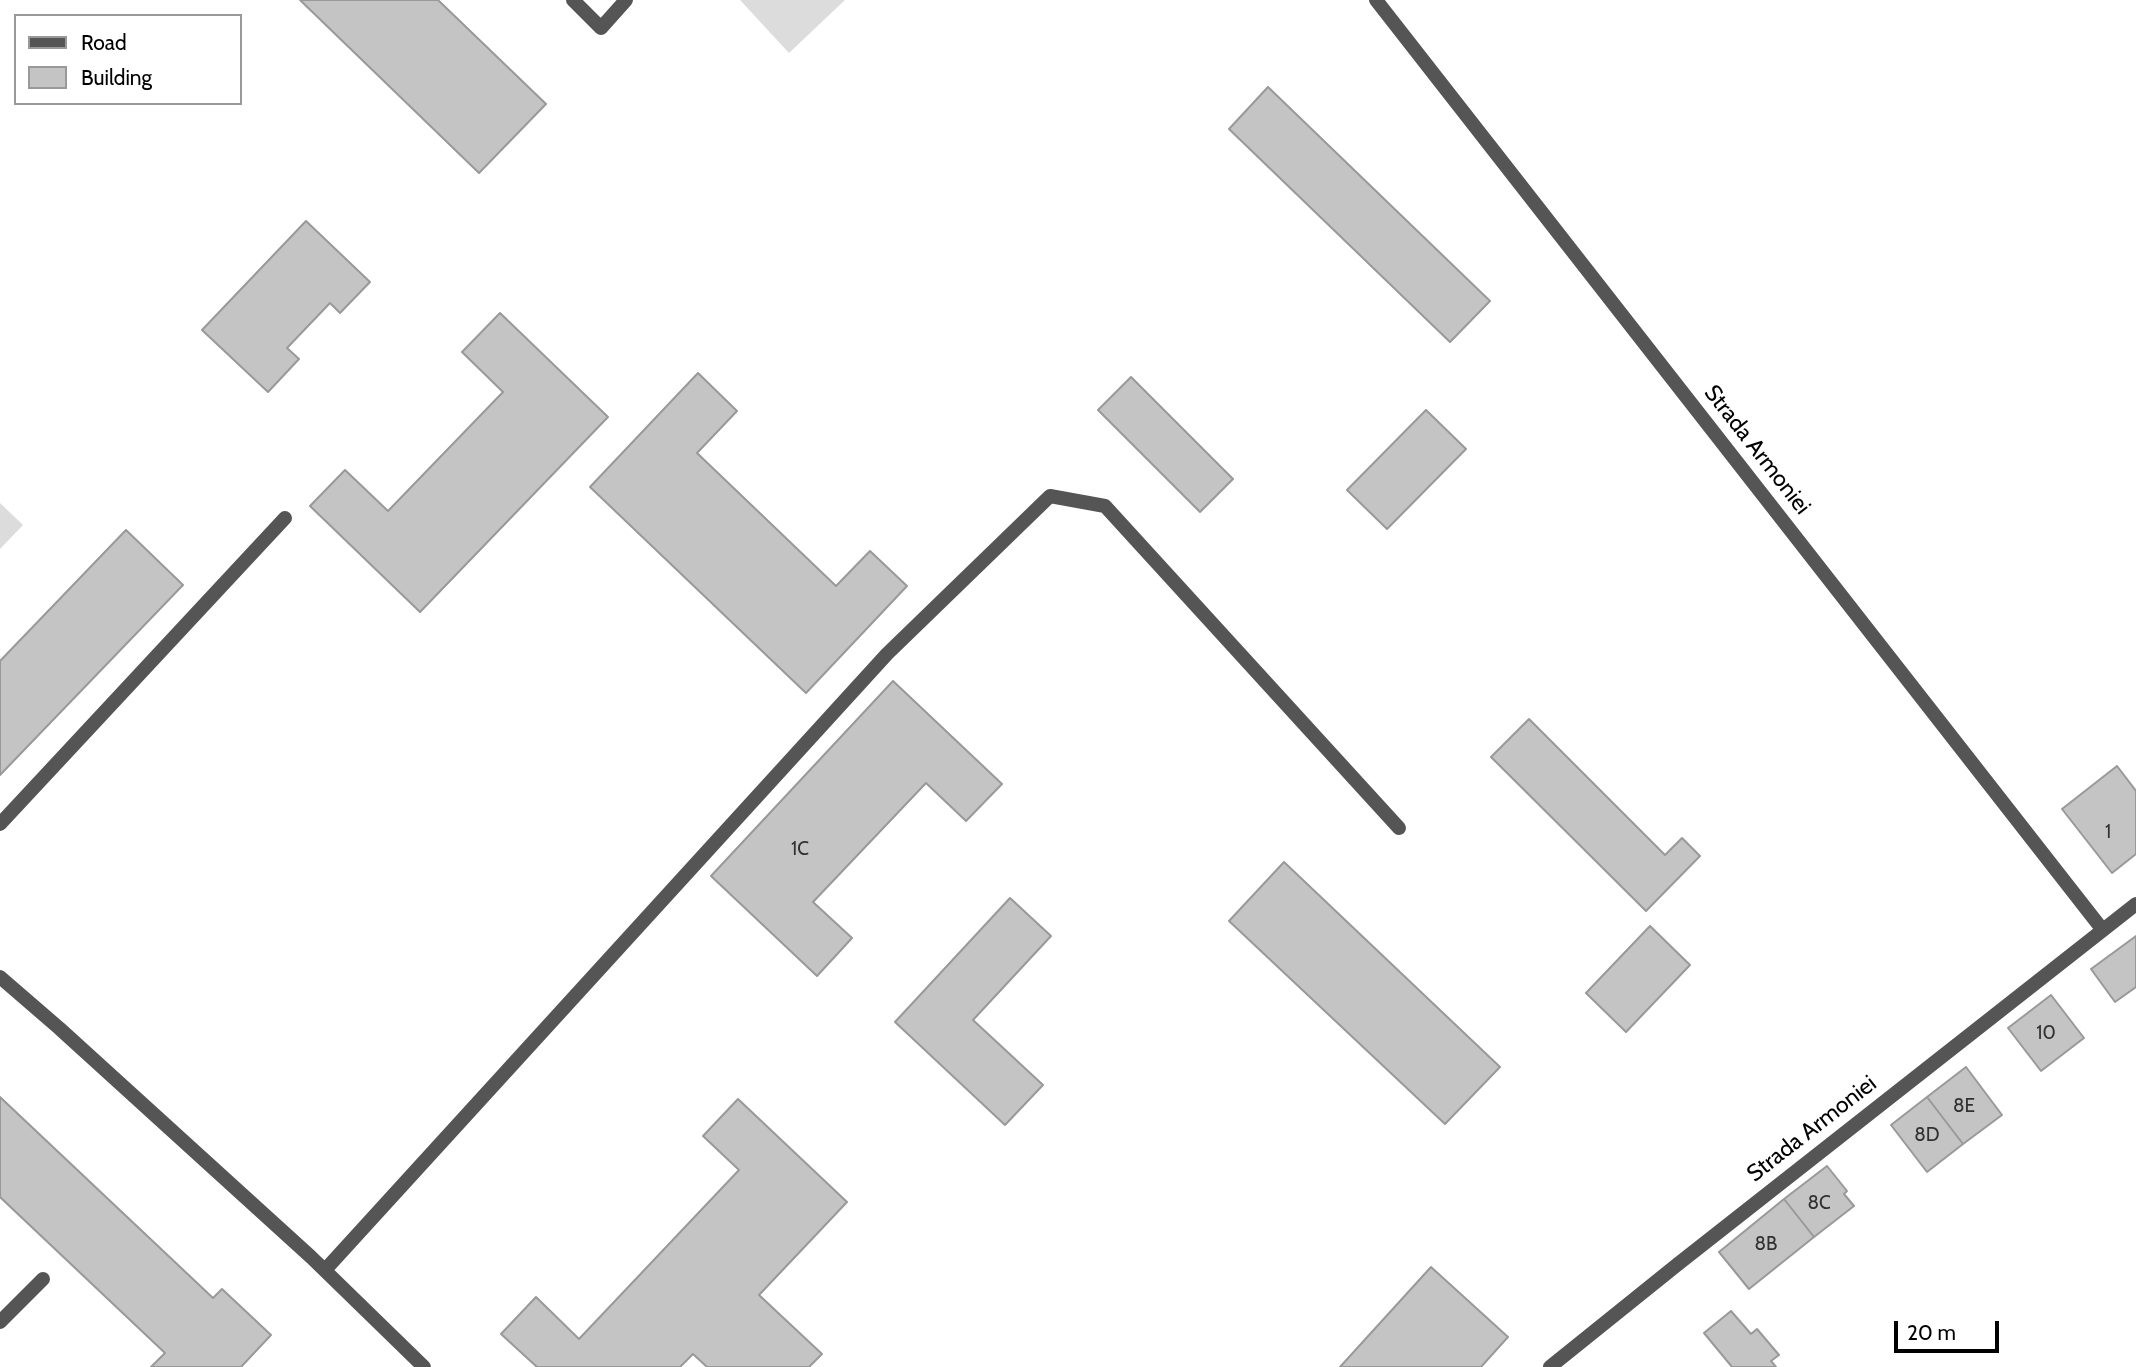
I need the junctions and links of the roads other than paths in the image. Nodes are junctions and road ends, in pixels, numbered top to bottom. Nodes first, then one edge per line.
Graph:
1 (573, 0) edge
2 (626, 0) edge
3 (1376, 0) edge
4 (285, 519) dead end
5 (0, 824) edge
6 (1399, 828) dead end
7 (2136, 904) edge
8 (2102, 929) junction
9 (0, 976) edge
10 (324, 1270) junction
11 (43, 1279) dead end
12 (0, 1322) edge
13 (424, 1367) edge
14 (1550, 1367) edge

1 - 2 street
3 - 8 street, Strada Armoniei
4 - 5 street
6 - 10 street
7 - 8 street, Strada Armoniei
8 - 14 street, Strada Armoniei
9 - 10 street
10 - 13 street
11 - 12 street

